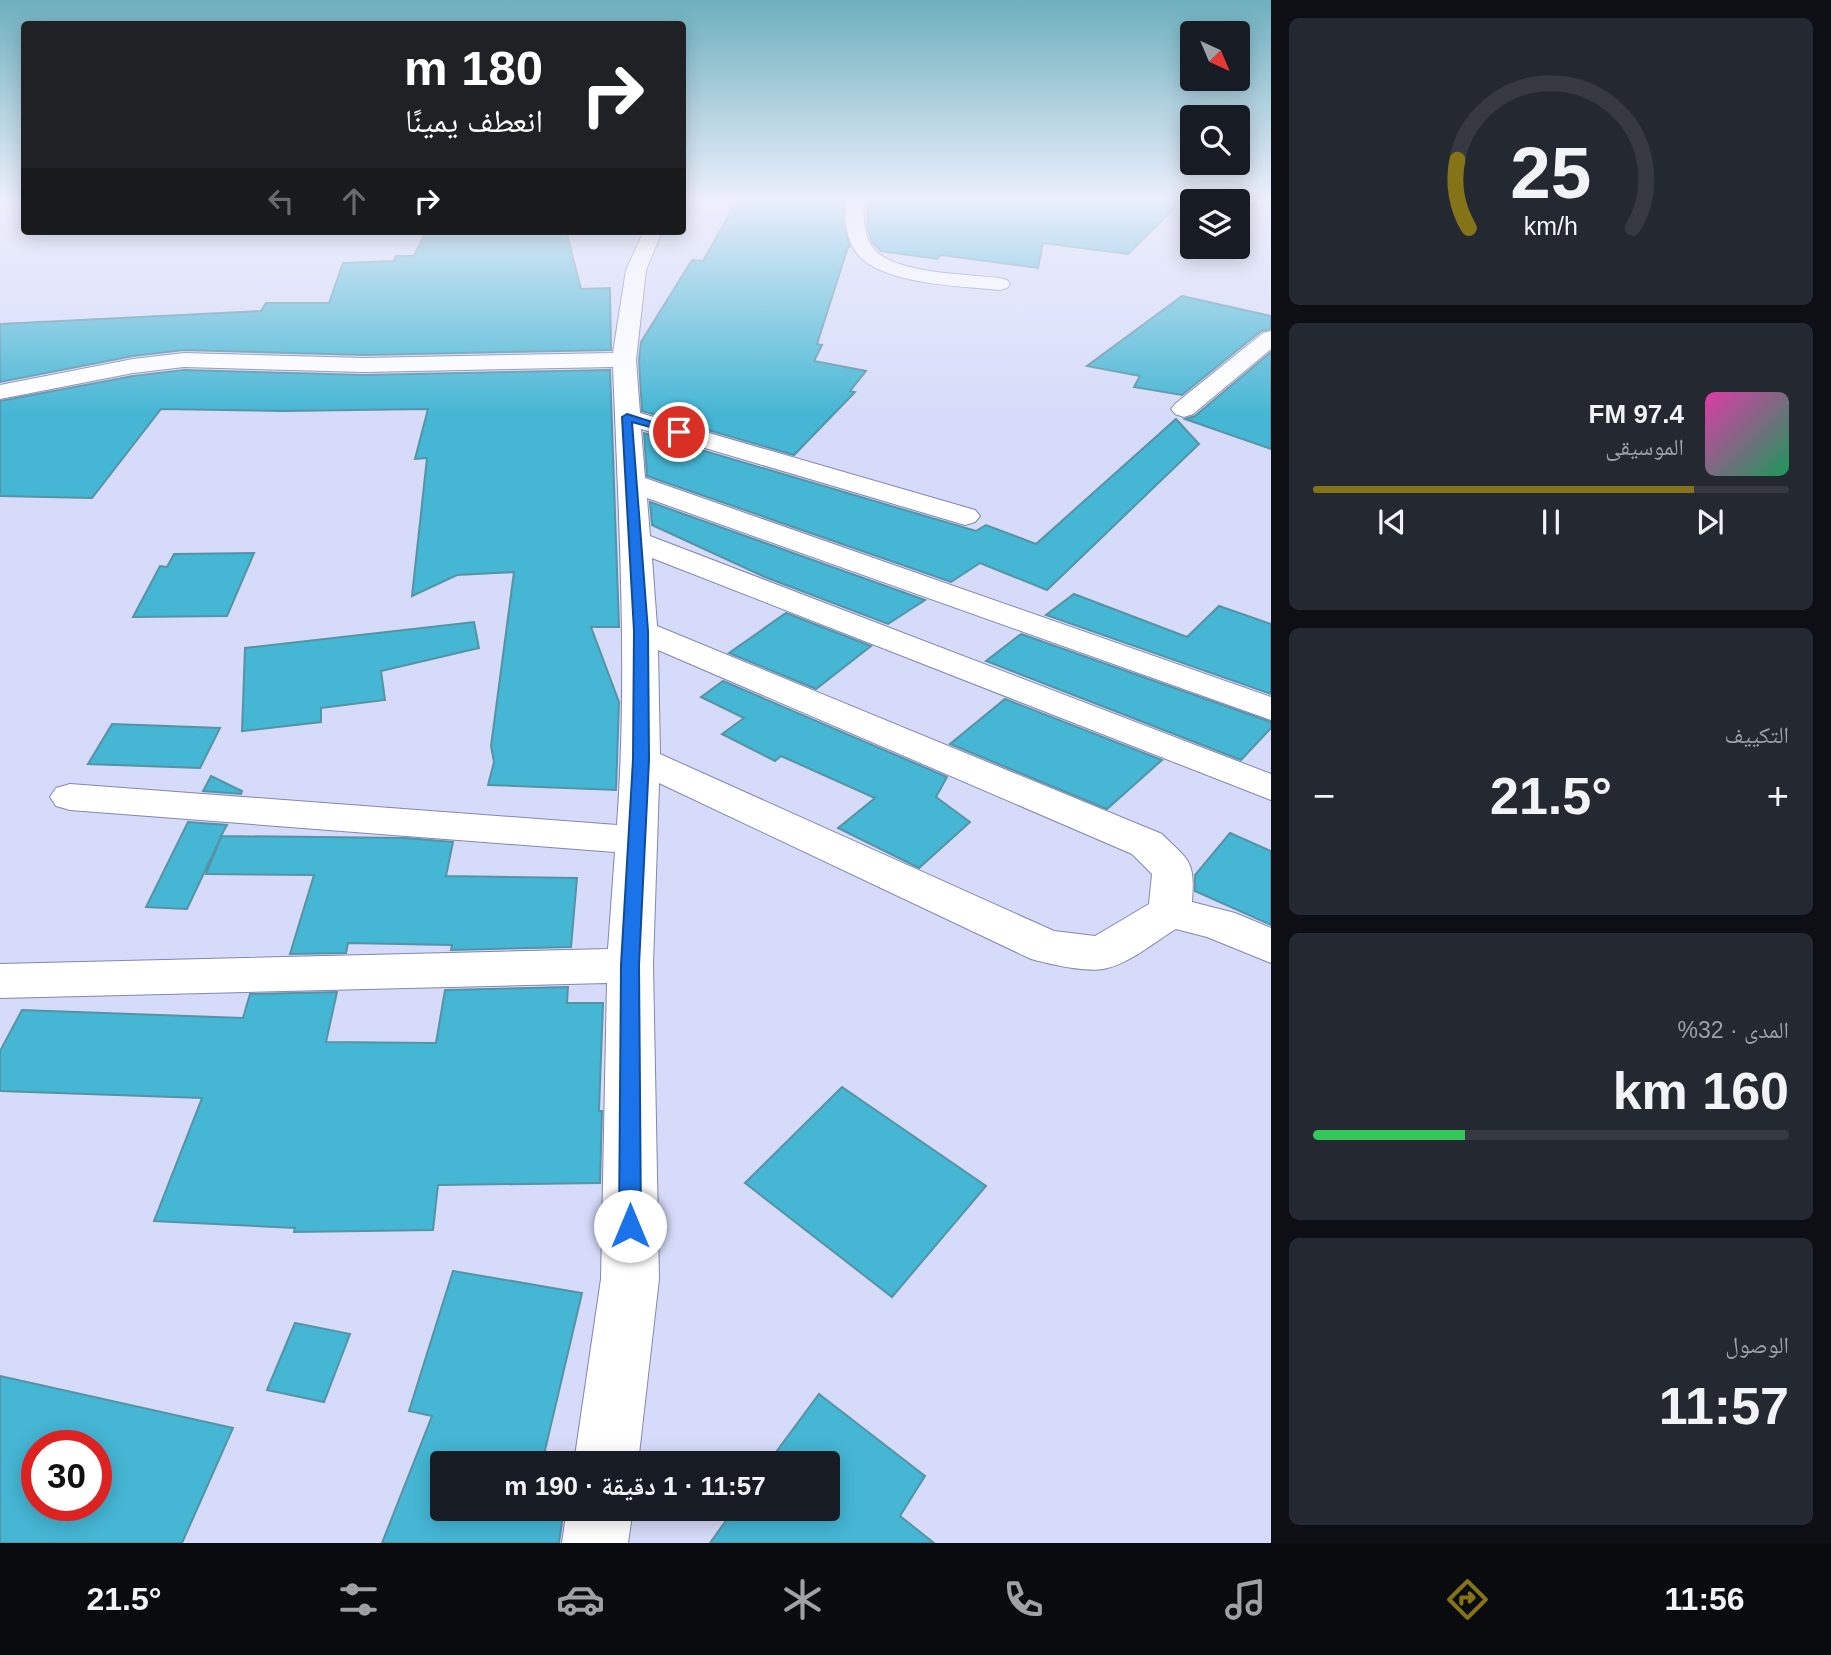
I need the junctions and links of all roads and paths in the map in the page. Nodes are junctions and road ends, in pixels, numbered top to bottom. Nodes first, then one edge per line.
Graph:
1 (636, 271) edge
2 (906, 271) edge
3 (1000, 284) dead end
4 (1271, 338) edge
5 (624, 360) junction
6 (1242, 362) junction
7 (1271, 369) edge
8 (0, 392) edge
9 (1184, 409) dead end
10 (627, 417) junction
11 (632, 483) junction
12 (965, 516) dead end
13 (636, 541) junction
14 (641, 631) junction
15 (1271, 709) edge
16 (641, 760) junction
17 (1271, 788) edge
18 (70, 797) dead end
19 (637, 840) junction
20 (1170, 912) junction
21 (1271, 947) edge
22 (630, 965) junction
23 (0, 981) edge
24 (608, 1451) edge
25 (598, 1521) edge
26 (595, 1543) edge

1 - 5 street
2 - 3 street
4 - 6 street
5 - 8 street
5 - 10 street
6 - 7 street
6 - 9 street
10 - 11 street
10 - 12 street
11 - 13 street
11 - 15 street
13 - 14 street
13 - 17 street
14 - 16 street
14 - 20 street
16 - 19 street
16 - 20 street
18 - 19 street
19 - 22 street
20 - 21 street
22 - 23 street
22 - 24 street
25 - 26 street

